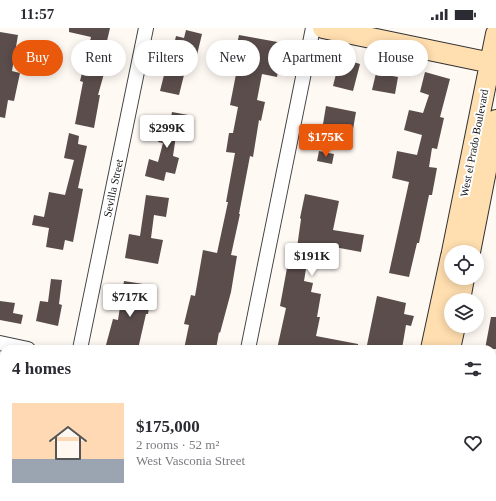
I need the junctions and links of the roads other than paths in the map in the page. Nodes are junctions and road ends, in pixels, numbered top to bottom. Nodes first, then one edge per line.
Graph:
1 (146, 28) edge
2 (313, 28) edge
3 (323, 28) edge
4 (496, 34) edge
5 (493, 63) edge
6 (496, 120) edge
7 (461, 245) edge
8 (461, 245) edge
9 (450, 285) edge
10 (453, 333) edge
11 (81, 345) edge
12 (249, 345) edge
13 (433, 345) edge
14 (451, 345) edge

1 - 11 street, Sevilla Street
2 - 12 street
3 - 5 street
4 - 5 street, West el Prado Boulevard
5 - 7 street, West el Prado Boulevard
6 - 8 street, West el Prado Boulevard
9 - 13 street, West el Prado Boulevard
10 - 14 street

